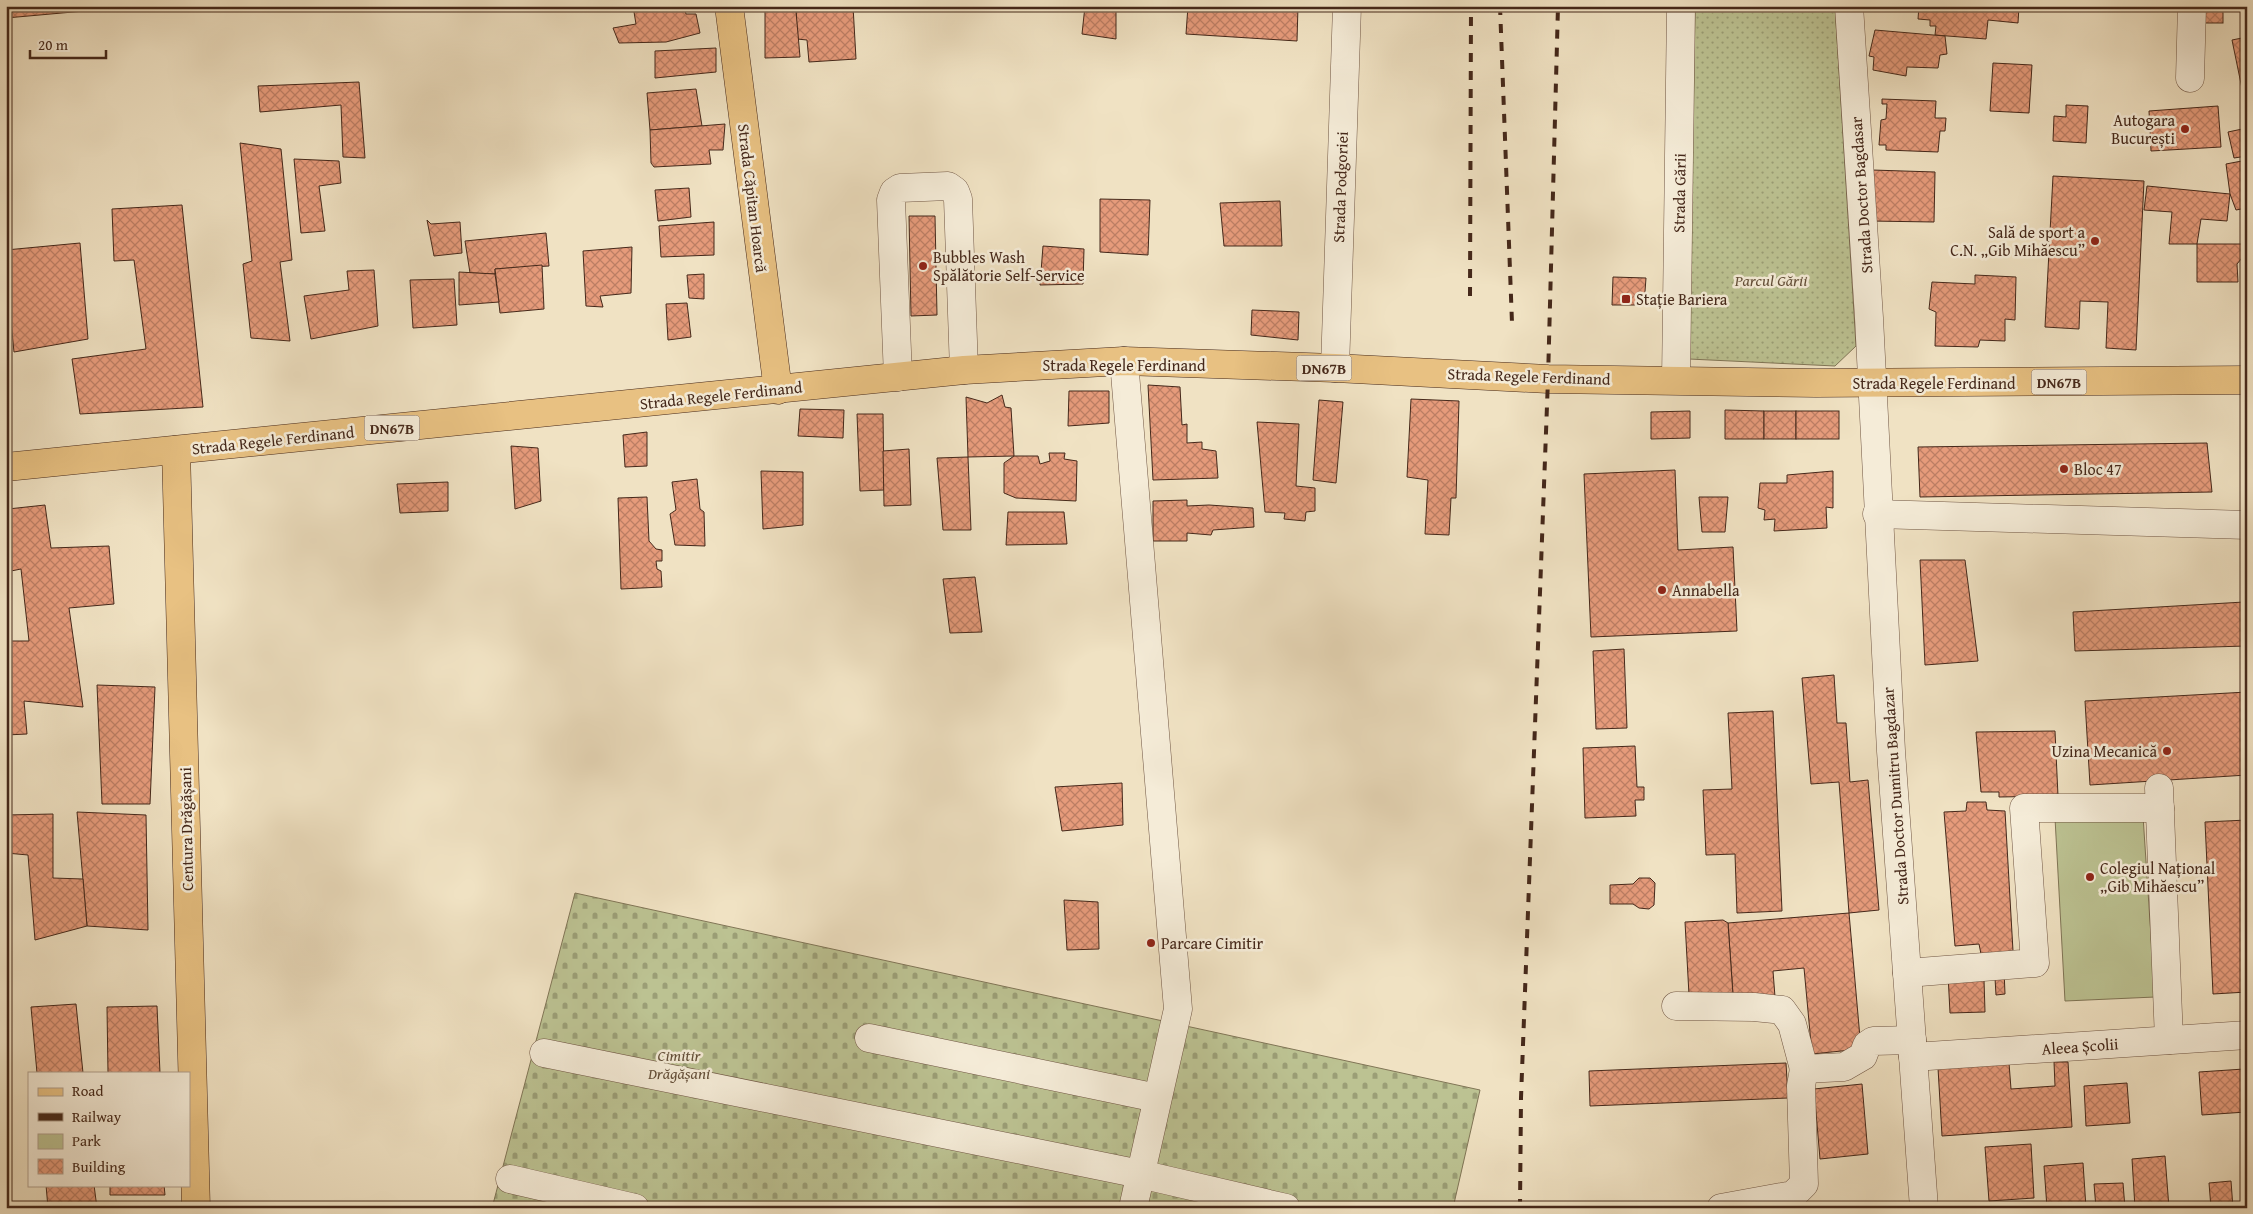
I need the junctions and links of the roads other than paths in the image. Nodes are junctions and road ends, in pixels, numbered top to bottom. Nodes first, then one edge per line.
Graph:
1 (729, 6) edge
2 (1346, 6) edge
3 (1681, 6) edge
4 (1849, 6) edge
5 (2192, 6) edge
6 (2190, 78) dead end
7 (1124, 361) junction
8 (1334, 368) junction
9 (964, 370) junction
10 (898, 377) junction
11 (1676, 380) junction
12 (2247, 380) edge
13 (1872, 383) junction
14 (778, 390) junction
15 (176, 450) junction
16 (6, 467) edge
17 (1877, 514) junction
18 (2247, 525) edge
19 (1907, 973) junction
20 (1676, 1006) dead end
21 (2247, 1035) edge
22 (869, 1038) dead end
23 (2170, 1040) junction
24 (1912, 1048) junction
25 (544, 1053) dead end
26 (1804, 1069) junction
27 (1157, 1098) junction
28 (1140, 1174) junction
29 (510, 1179) dead end
30 (196, 1208) edge
31 (635, 1208) edge
32 (1133, 1208) edge
33 (1286, 1208) edge
34 (1721, 1208) edge
35 (1924, 1208) edge

1 - 14 main road, Strada Căpitan Hoarcă
2 - 8 street, Strada Podgoriei
3 - 11 street, Strada Gării
4 - 13 street, Strada Doctor Bagdasar
5 - 6 street
7 - 8 main road, Strada Regele Ferdinand / DN67B
7 - 9 main road, Strada Regele Ferdinand / DN67B
7 - 27 street
8 - 11 main road, Strada Regele Ferdinand / DN67B
9 - 10 main road, Strada Regele Ferdinand / DN67B
9 - 10 street
10 - 14 main road, Strada Regele Ferdinand / DN67B
11 - 13 main road, Strada Regele Ferdinand / DN67B
12 - 13 main road, Strada Regele Ferdinand / DN67B
13 - 17 street, Strada Doctor Dumitru Bagdazar
14 - 15 main road, Strada Regele Ferdinand / DN67B
15 - 16 main road, Strada Regele Ferdinand / DN67B
15 - 30 main road, Centura Drăgășani
17 - 18 street
17 - 19 street, Strada Doctor Dumitru Bagdazar
19 - 23 street
19 - 24 street, Strada Doctor Dumitru Bagdazar
20 - 26 street
21 - 23 street, Aleea Școlii
22 - 27 street
23 - 24 street, Aleea Școlii
24 - 26 street, Aleea Școlii
24 - 35 street, Strada Doctor Dumitru Bagdazar
25 - 28 street
26 - 34 street
27 - 28 street
28 - 32 street
28 - 33 street
29 - 31 street

